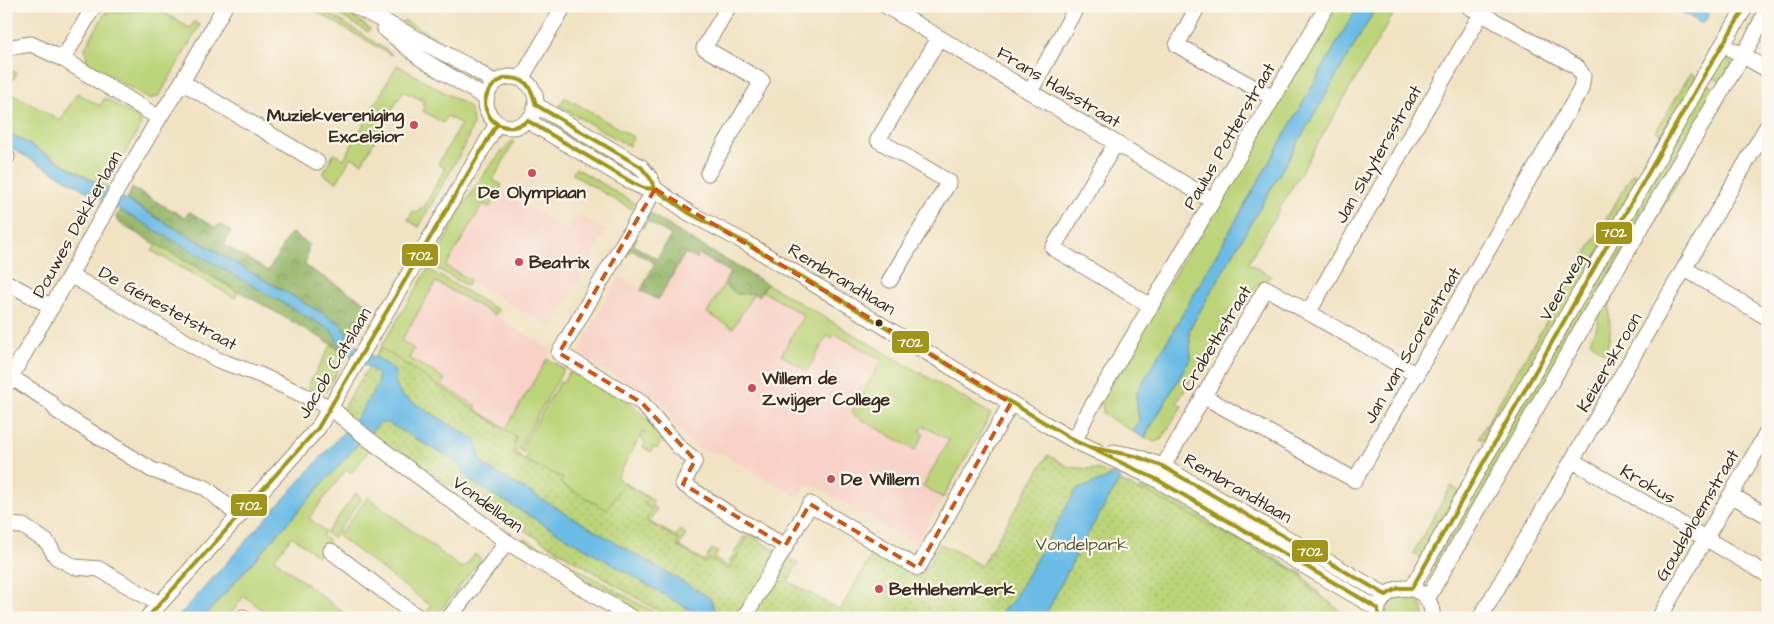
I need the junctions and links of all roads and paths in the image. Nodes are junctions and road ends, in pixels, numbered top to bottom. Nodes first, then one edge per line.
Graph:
1 (94, 6) edge
2 (225, 6) edge
3 (564, 6) edge
4 (728, 6) edge
5 (886, 6) edge
6 (1077, 6) edge
7 (1198, 6) edge
8 (1327, 6) edge
9 (1746, 6) edge
10 (1768, 7) edge
11 (359, 9) edge
12 (1474, 10) edge
13 (939, 38) junction
14 (1723, 45) junction
15 (6, 48) edge
16 (1742, 55) junction
17 (63, 59) junction
18 (1768, 70) edge
19 (521, 79) junction
20 (182, 82) junction
21 (494, 82) junction
22 (1030, 92) junction
23 (486, 98) junction
24 (1273, 98) junction
25 (536, 105) junction
26 (159, 118) junction
27 (528, 121) junction
28 (497, 124) junction
29 (1768, 125) edge
30 (1116, 143) junction
31 (317, 162) dead end
32 (708, 173) dead end
33 (655, 189) junction
34 (1213, 201) junction
35 (1684, 269) junction
36 (70, 275) junction
37 (890, 280) dead end
38 (6, 282) edge
39 (1151, 306) junction
40 (52, 307) junction
41 (1308, 313) junction
42 (1768, 318) edge
43 (1417, 375) junction
44 (9, 381) edge
45 (1203, 396) junction
46 (1011, 403) junction
47 (331, 408) junction
48 (1768, 431) edge
49 (1082, 444) junction
50 (1573, 461) junction
51 (1159, 472) junction
52 (1731, 495) junction
53 (239, 516) junction
54 (1768, 516) edge
55 (6, 525) edge
56 (1705, 539) junction
57 (507, 542) junction
58 (785, 546) junction
59 (331, 551) dead end
60 (1768, 575) edge
61 (1412, 588) junction
62 (1386, 595) junction
63 (1427, 599) junction
64 (159, 604) junction
65 (1378, 613) edge
66 (147, 618) edge
67 (419, 618) edge
68 (449, 618) edge
69 (632, 618) edge
70 (744, 618) edge
71 (1432, 618) edge
72 (1480, 618) edge
73 (1660, 618) edge

1 - 17 street
2 - 20 street, Douwes Dekkerlaan
3 - 19 street
4 - 32 street
5 - 13 street, Frans Halsstraat
6 - 22 street
7 - 24 street
8 - 24 street, Paulus Potterstraat
9 - 14 street, Veerweg
10 - 16 street
11 - 21 street
11 - 23 street
12 - 41 street, Jan Sluytersstraat
12 - 43 street, Jan van Scorelstraat
13 - 22 street, Frans Halsstraat
13 - 37 street
14 - 16 street
14 - 61 street, Veerweg
15 - 17 street
16 - 18 street
16 - 63 street
17 - 26 street
19 - 21 street
19 - 25 street
20 - 26 street, Douwes Dekkerlaan
20 - 31 street
21 - 23 street
22 - 30 street, Frans Halsstraat
23 - 28 street
24 - 34 street, Paulus Potterstraat
25 - 27 street
25 - 33 street, Rembrandtlaan
26 - 36 street, Douwes Dekkerlaan
27 - 28 street
27 - 33 street, Rembrandtlaan
28 - 47 street, Jacob Catslaan
29 - 35 street, Keizerskroon
30 - 34 street, Frans Halsstraat
30 - 39 street
33 - 46 street, Rembrandtlaan
33 - 58 street
34 - 39 street, Paulus Potterstraat
35 - 42 street
35 - 50 street, Keizerskroon
36 - 40 street, Douwes Dekkerlaan
36 - 47 street, De Génestetstraat
38 - 40 street
39 - 49 street, Paulus Potterstraat
40 - 44 street, Douwes Dekkerlaan
41 - 43 street, Crabethstraat
41 - 45 street, Crabethstraat
43 - 45 street, Jan van Scorelstraat
44 - 53 street
45 - 51 street, Crabethstraat
46 - 49 street, Rembrandtlaan
46 - 58 street
47 - 53 street, Jacob Catslaan
47 - 57 street, Vondellaan
48 - 52 street, Goudsbloemstraat
49 - 51 street, Rembrandtlaan
50 - 56 street, Krokus
50 - 72 street, Keizerskroon
51 - 62 street, Rembrandtlaan
51 - 65 street, Rembrandtlaan
52 - 54 street
52 - 56 street, Goudsbloemstraat
53 - 64 street, Jacob Catslaan
55 - 64 street
56 - 60 street, Krokus
56 - 73 street, Goudsbloemstraat
57 - 68 street
57 - 69 street, Vondellaan
58 - 70 street
59 - 67 street
61 - 62 street
61 - 63 street
62 - 65 street
63 - 71 street
64 - 66 street, Jacob Catslaan

